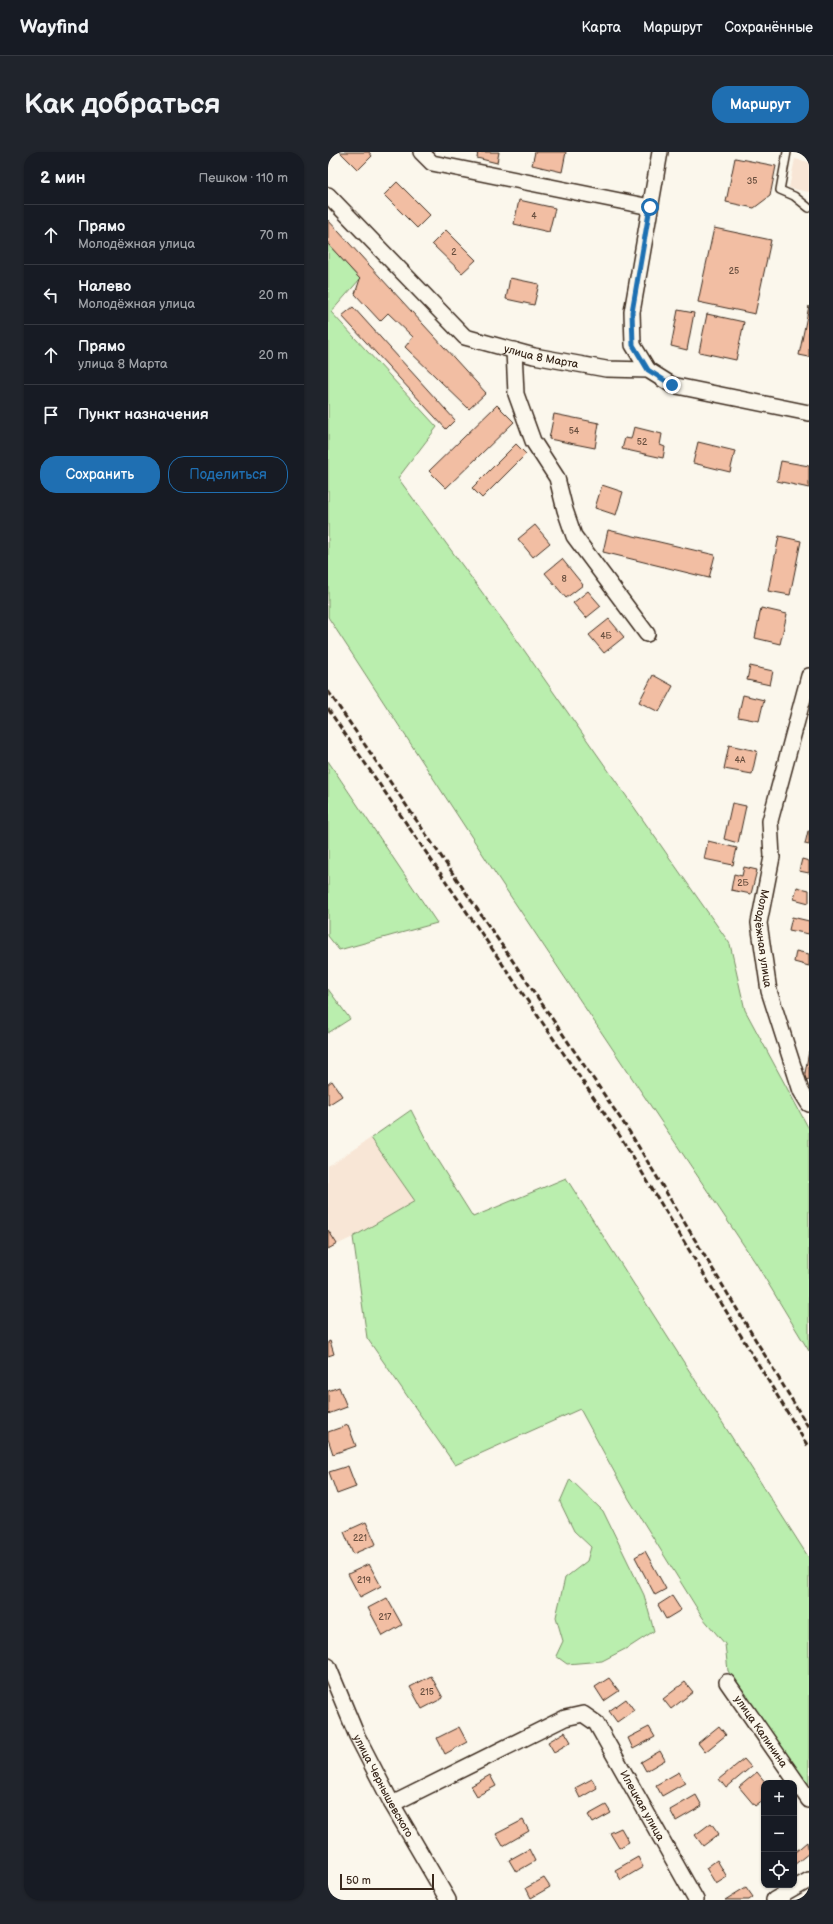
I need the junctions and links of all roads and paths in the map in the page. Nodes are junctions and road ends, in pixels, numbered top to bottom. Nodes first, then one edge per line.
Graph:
1 (421, 152) edge
2 (660, 152) edge
3 (787, 152) edge
4 (328, 195) edge
5 (650, 207) junction
6 (809, 208) edge
7 (514, 350) junction
8 (648, 370) junction
9 (809, 414) edge
10 (647, 634) dead end
11 (809, 676) edge
12 (809, 1104) edge
13 (328, 1666) edge
14 (727, 1682) dead end
15 (809, 1800) edge
16 (392, 1804) junction
17 (809, 1880) edge
18 (448, 1900) edge
19 (696, 1900) edge
20 (774, 1900) edge

1 - 5 street
2 - 5 street
3 - 6 lane
4 - 7 street, улица 8 Марта
5 - 8 street
7 - 8 street, улица 8 Марта
7 - 10 street
8 - 9 street
11 - 12 street, Молодёжная улица
13 - 16 street, улица Чернышевского
14 - 15 street, улица Калинина
16 - 18 street, улица Чернышевского
16 - 19 street, Илецкая улица
17 - 20 street

